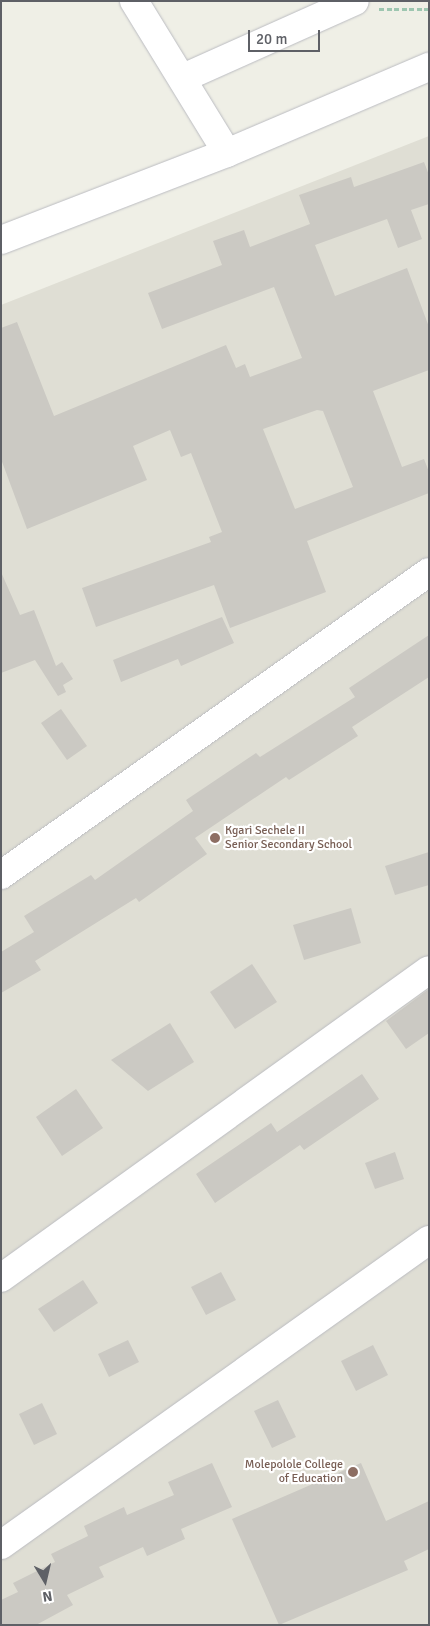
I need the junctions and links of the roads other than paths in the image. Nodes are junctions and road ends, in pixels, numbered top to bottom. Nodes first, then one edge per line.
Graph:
1 (134, 1) edge
2 (347, 5) edge
3 (429, 67) edge
4 (183, 78) junction
5 (227, 153) junction
6 (1, 240) edge
7 (429, 572) edge
8 (1, 875) edge
9 (429, 970) edge
10 (429, 1240) edge
11 (1, 1278) edge
12 (1, 1544) edge

1 - 4 street
2 - 4 street
3 - 5 street
4 - 5 street
5 - 6 street
7 - 8 street
9 - 11 street
10 - 12 street

